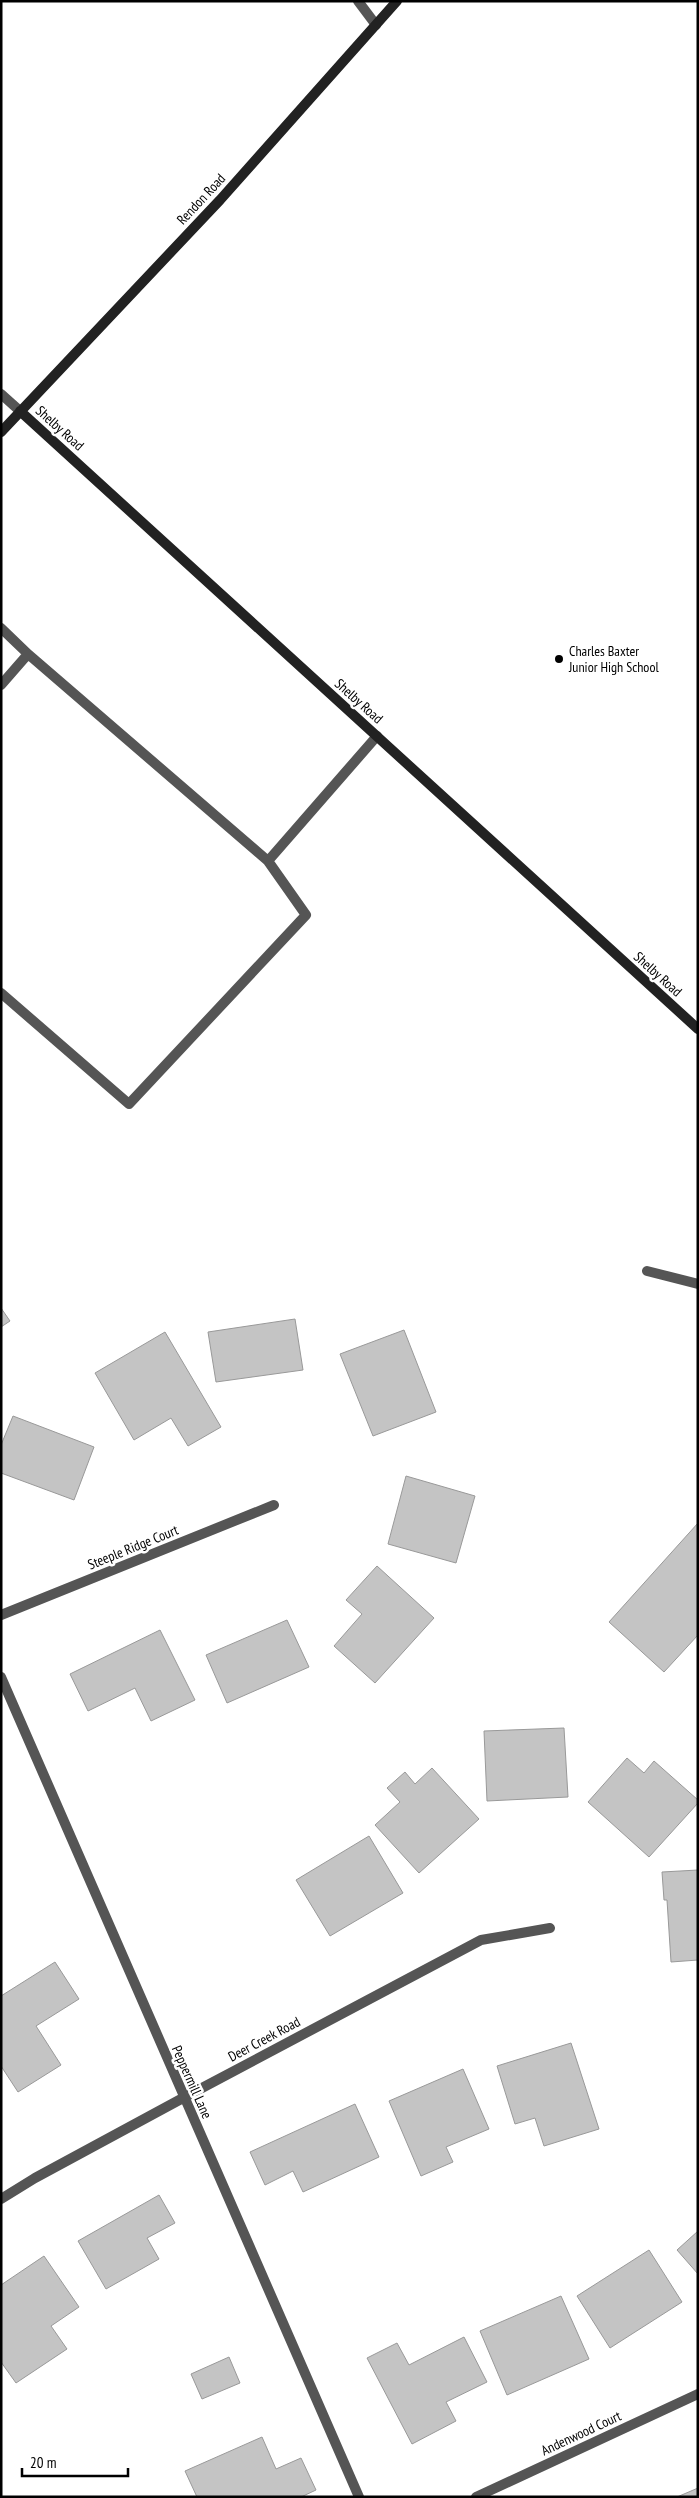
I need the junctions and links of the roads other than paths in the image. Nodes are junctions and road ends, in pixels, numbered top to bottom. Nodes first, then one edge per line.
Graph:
1 (358, 1) edge
2 (397, 1) edge
3 (376, 25) junction
4 (1, 394) edge
5 (20, 410) junction
6 (1, 432) edge
7 (1, 628) edge
8 (28, 654) junction
9 (1, 685) edge
10 (377, 736) junction
11 (268, 861) junction
12 (1, 993) edge
13 (698, 1029) edge
14 (647, 1271) dead end
15 (698, 1284) edge
16 (274, 1505) dead end
17 (1, 1614) edge
18 (1, 1678) edge
19 (550, 1928) dead end
20 (183, 2098) junction
21 (1, 2199) edge
22 (698, 2394) edge
23 (359, 2497) edge
24 (476, 2497) edge

1 - 3 street
2 - 3 main road, Rendon Road
3 - 5 main road, Rendon Road
4 - 5 street, Shelby Road
5 - 6 main road, Rendon Road
5 - 10 main road, Shelby Road
7 - 8 street
8 - 9 street
8 - 11 street
10 - 11 street
10 - 13 main road, Shelby Road
11 - 12 street
14 - 15 street
16 - 17 street, Steeple Ridge Court
18 - 20 street, Peppermill Lane
19 - 20 street, Deer Creek Road
20 - 21 street, Deer Creek Road
20 - 23 street, Peppermill Lane
22 - 24 street, Andenwood Court

